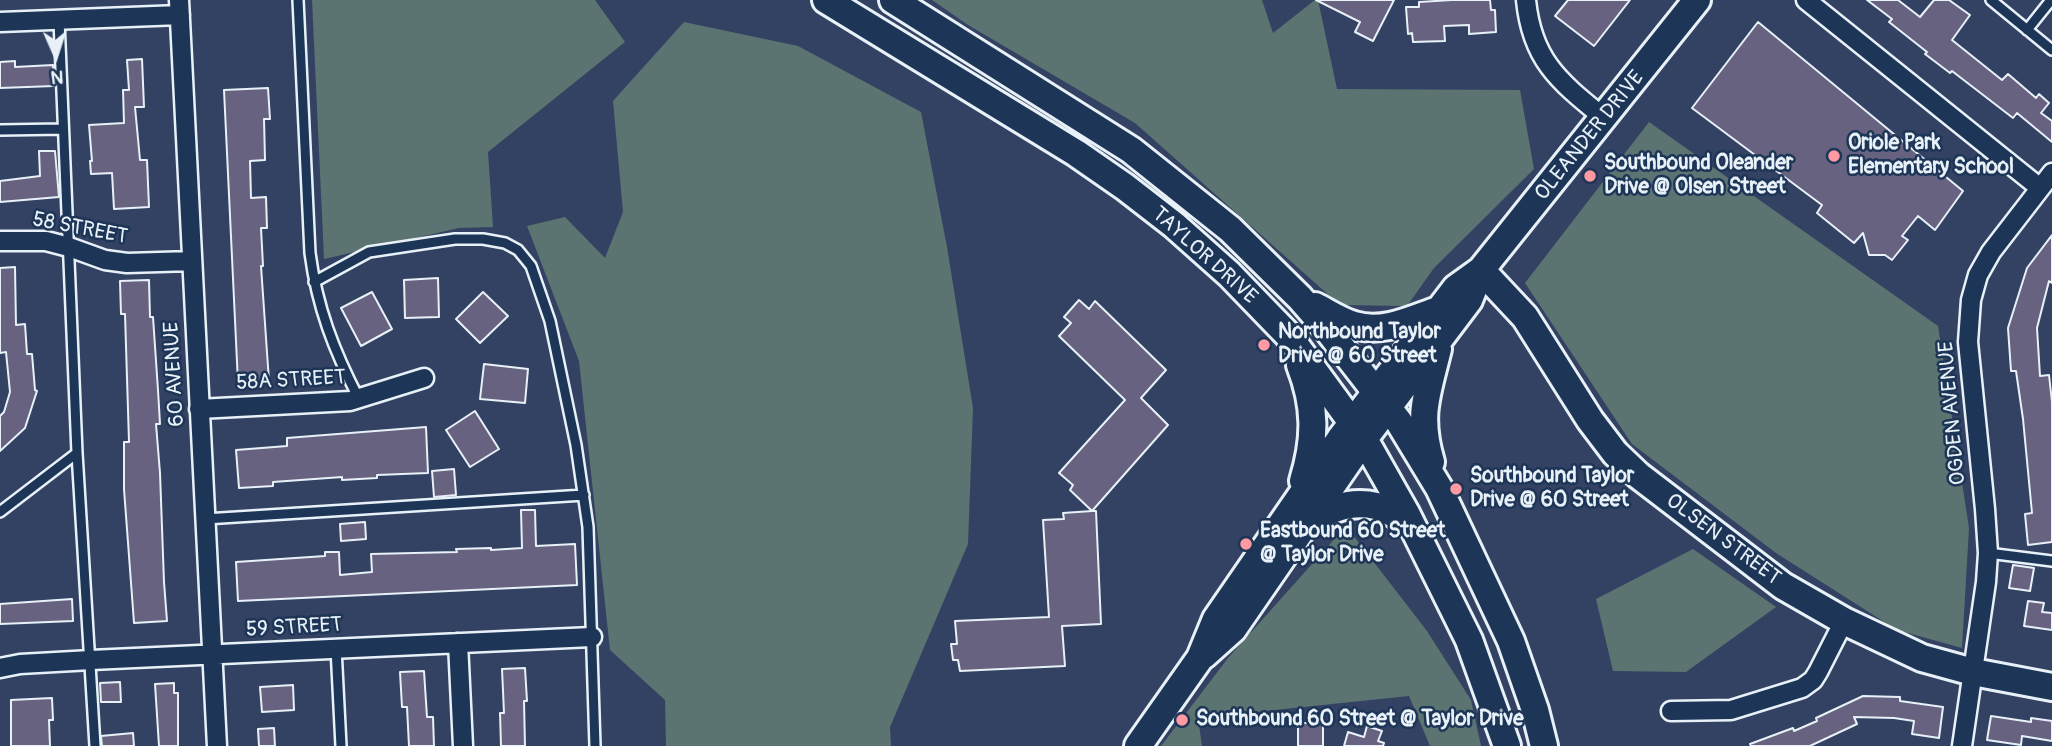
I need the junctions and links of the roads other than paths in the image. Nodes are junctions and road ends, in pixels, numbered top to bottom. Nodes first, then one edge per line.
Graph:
1 (298, 0) edge
2 (825, 0) edge
3 (893, 0) edge
4 (1526, 0) edge
5 (1697, 0) edge
6 (1806, 0) edge
7 (1991, 0) edge
8 (2051, 0) edge
9 (179, 7) edge
10 (59, 20) junction
11 (0, 22) edge
12 (2027, 30) junction
13 (2052, 50) edge
14 (1604, 118) junction
15 (62, 129) junction
16 (0, 130) edge
17 (2052, 173) edge
18 (2040, 188) junction
19 (0, 241) edge
20 (69, 247) junction
21 (192, 261) junction
22 (1481, 270) junction
23 (314, 282) junction
24 (1300, 298) junction
25 (1438, 310) junction
26 (1288, 335) junction
27 (1441, 337) junction
28 (424, 378) dead end
29 (359, 399) junction
30 (1382, 399) junction
31 (199, 408) junction
32 (1358, 430) junction
33 (77, 453) junction
34 (1440, 488) junction
35 (584, 495) junction
36 (1297, 499) junction
37 (0, 512) edge
38 (205, 519) junction
39 (1411, 523) junction
40 (1304, 526) junction
41 (1988, 553) junction
42 (2052, 561) edge
43 (1844, 621) junction
44 (592, 637) junction
45 (458, 643) junction
46 (336, 648) junction
47 (212, 655) junction
48 (1200, 659) junction
49 (91, 660) junction
50 (0, 668) edge
51 (1973, 672) junction
52 (2052, 687) edge
53 (1671, 711) dead end
54 (95, 746) edge
55 (216, 746) edge
56 (341, 746) edge
57 (463, 746) edge
58 (595, 746) edge
59 (1138, 746) edge
60 (1507, 746) edge
61 (1544, 746) edge
62 (1962, 746) edge

1 - 23 lane
2 - 26 main road, TAYLOR DRIVE
3 - 24 main road, TAYLOR DRIVE
4 - 14 street
5 - 14 main road, OLEANDER DRIVE
6 - 18 street
7 - 12 lane
8 - 12 lane
9 - 10 street
9 - 21 street, 60 AVENUE
10 - 11 street
10 - 15 lane
12 - 13 lane
14 - 22 main road, OLEANDER DRIVE
15 - 16 lane
15 - 20 lane
17 - 18 street, OGDEN AVENUE
18 - 41 street, OGDEN AVENUE
19 - 20 street, 58 STREET
20 - 21 street, 58 STREET
20 - 33 lane
21 - 31 street, 60 AVENUE
22 - 25 main road, OLEANDER DRIVE
22 - 27 main road, OLEANDER DRIVE
22 - 43 main road, OLSEN STREET
23 - 29 lane
23 - 35 lane
24 - 25 main road
24 - 30 main road, TAYLOR DRIVE
25 - 30 main road, OLEANDER DRIVE
26 - 32 main road, TAYLOR DRIVE
26 - 36 main road
27 - 30 main road, OLEANDER DRIVE
27 - 34 main road
28 - 29 street, 58A STREET
29 - 31 street, 58A STREET
30 - 32 main road
30 - 34 main road, TAYLOR DRIVE
31 - 38 street, 60 AVENUE
32 - 36 main road
32 - 39 main road, TAYLOR DRIVE
32 - 40 main road
33 - 37 lane
33 - 49 lane
34 - 61 main road, TAYLOR DRIVE
35 - 38 lane
35 - 44 lane
36 - 48 main road
38 - 47 street, 60 AVENUE
39 - 40 main road
39 - 60 main road, TAYLOR DRIVE
40 - 48 main road
41 - 42 lane
41 - 51 street, OGDEN AVENUE
43 - 51 main road, OLSEN STREET
43 - 53 street
44 - 45 street, 59 STREET
44 - 58 lane
45 - 46 street, 59 STREET
45 - 57 street
46 - 47 street, 59 STREET
46 - 56 lane
47 - 49 street, 59 STREET
47 - 55 street, 60 AVENUE
48 - 59 main road
49 - 50 street, 59 STREET
49 - 54 lane
51 - 52 main road, OLSEN STREET
51 - 62 street, OGDEN AVENUE

